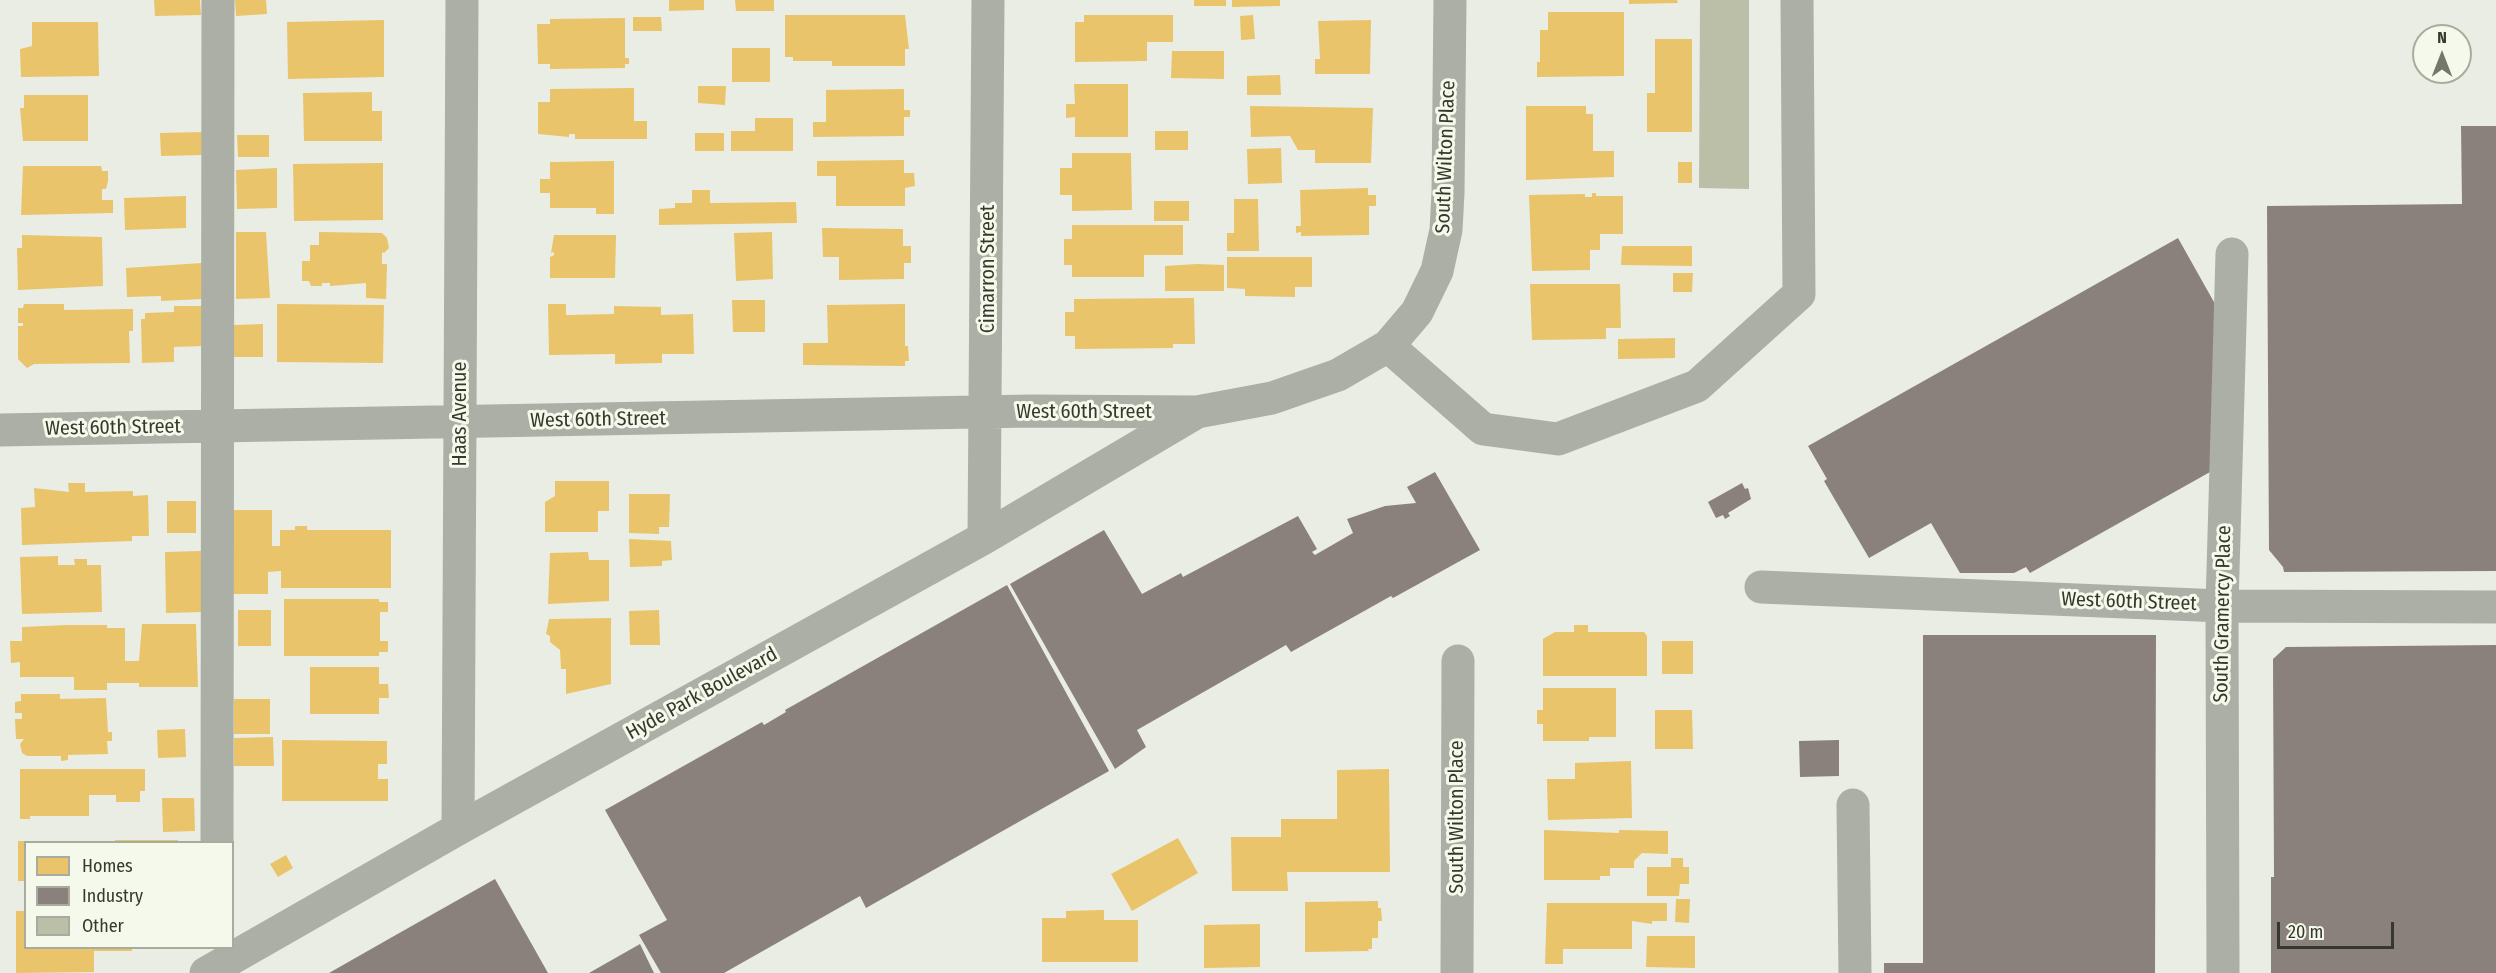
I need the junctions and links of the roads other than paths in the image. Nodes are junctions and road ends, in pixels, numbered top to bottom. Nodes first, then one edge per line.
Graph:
1 (218, 0) edge
2 (462, 0) edge
3 (988, 0) edge
4 (1450, 0) edge
5 (1797, 0) edge
6 (2232, 254) dead end
7 (1388, 346) junction
8 (1197, 412) junction
9 (987, 414) junction
10 (460, 423) junction
11 (216, 426) junction
12 (0, 430) edge
13 (984, 538) junction
14 (1761, 586) dead end
15 (2222, 606) junction
16 (2496, 607) edge
17 (1458, 661) dead end
18 (1853, 805) dead end
19 (458, 829) junction
20 (217, 841) edge
21 (214, 962) edge
22 (1456, 973) edge
23 (1855, 973) edge
24 (2223, 973) edge

1 - 11 street
2 - 10 street, Haas Avenue
3 - 9 street, Cimarron Street
4 - 7 street, South Wilton Place
5 - 7 street
6 - 15 street, South Gramercy Place
7 - 8 street, South Wilton Place
8 - 9 street, West 60th Street
8 - 13 street, Hyde Park Boulevard
9 - 10 street, West 60th Street
9 - 13 street, Cimarron Street
10 - 11 street, West 60th Street
10 - 19 street, Haas Avenue
11 - 12 street, West 60th Street
11 - 20 street
13 - 19 street, Hyde Park Boulevard
14 - 15 street, West 60th Street
15 - 16 street, West 60th Street
15 - 24 street, South Gramercy Place
17 - 22 street, South Wilton Place
18 - 23 street
19 - 21 street, Hyde Park Boulevard

